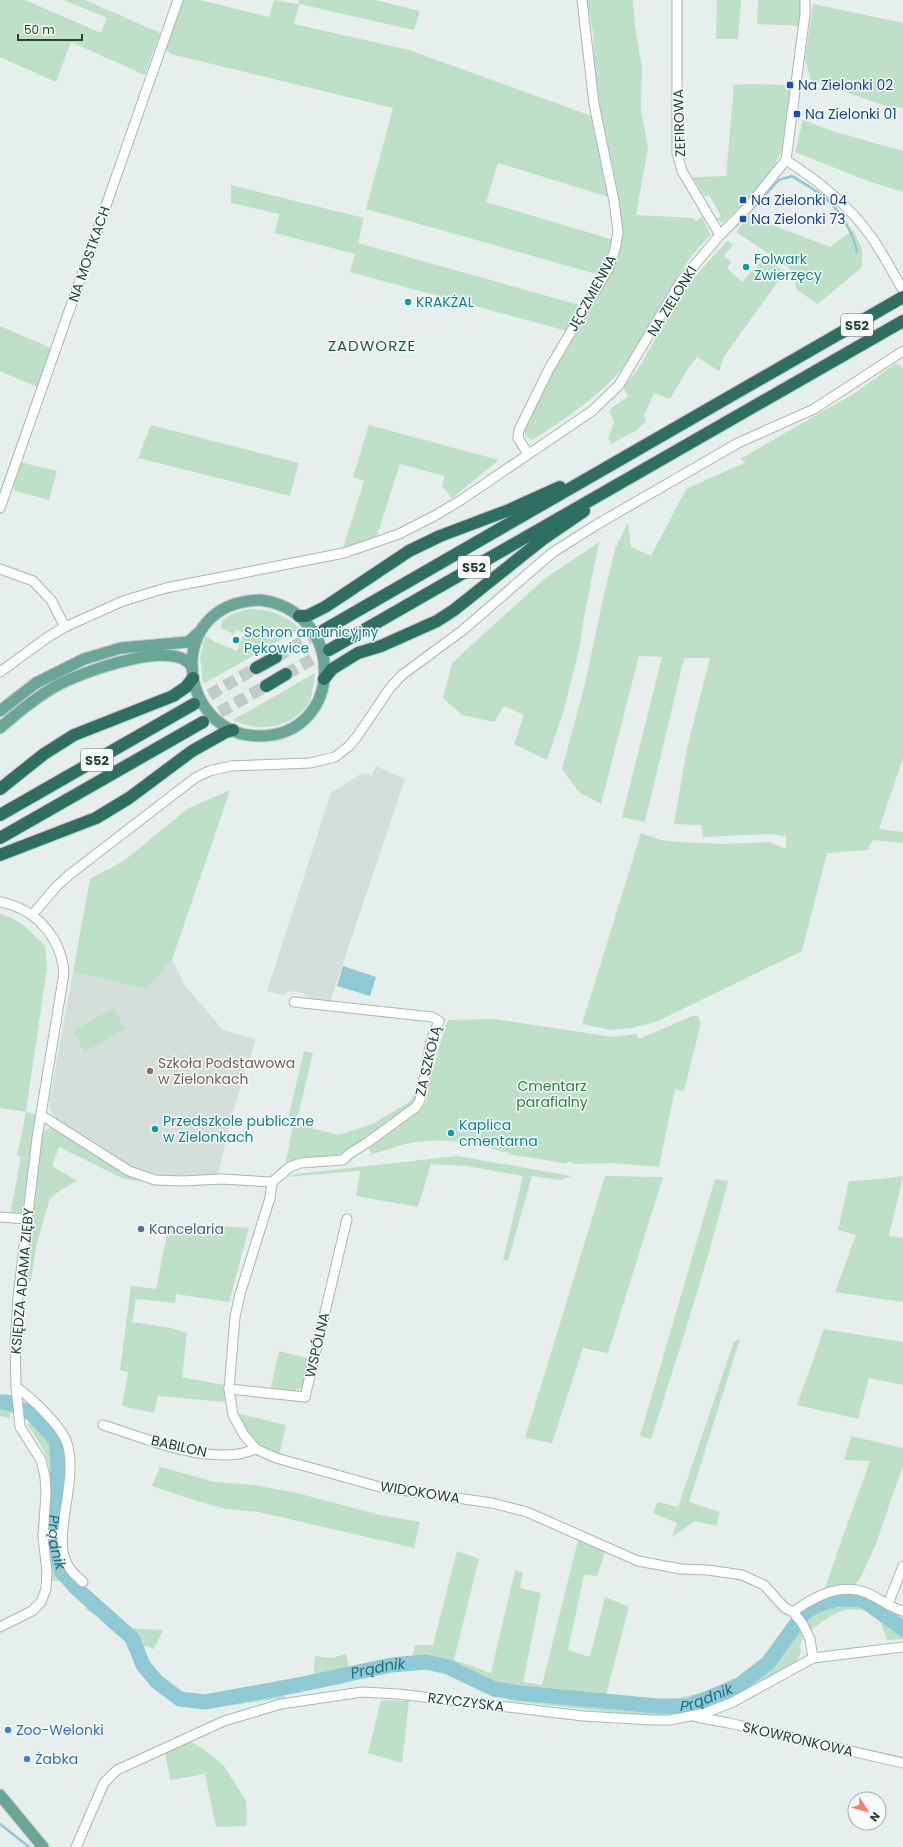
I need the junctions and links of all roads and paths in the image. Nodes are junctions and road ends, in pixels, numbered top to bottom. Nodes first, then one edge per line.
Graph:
1 (178, 0) edge
2 (582, 0) edge
3 (677, 0) edge
4 (805, 0) edge
5 (786, 160) junction
6 (720, 235) junction
7 (903, 290) edge
8 (903, 297) edge
9 (903, 321) edge
10 (903, 351) edge
11 (528, 454) junction
12 (588, 478) junction
13 (619, 484) junction
14 (0, 508) edge
15 (0, 569) edge
16 (300, 616) junction
17 (65, 627) junction
18 (324, 630) tunnel mouth
19 (198, 633) junction
20 (329, 650) tunnel mouth
21 (276, 657) tunnel mouth
22 (256, 668) tunnel mouth
23 (0, 672) edge
24 (193, 672) junction
25 (286, 674) tunnel mouth
26 (324, 679) junction
27 (266, 686) tunnel mouth
28 (194, 704) tunnel mouth
29 (0, 711) edge
30 (203, 722) tunnel mouth
31 (0, 728) edge
32 (233, 730) junction
33 (0, 789) edge
34 (0, 815) edge
35 (0, 838) edge
36 (0, 855) edge
37 (0, 902) edge
38 (32, 915) junction
39 (294, 1002) dead end
40 (41, 1115) junction
41 (272, 1182) junction
42 (0, 1217) edge
43 (27, 1219) junction
44 (347, 1219) dead end
45 (229, 1389) junction
46 (16, 1390) junction
47 (103, 1425) dead end
48 (256, 1449) junction
49 (61, 1534) junction
50 (46, 1535) junction
51 (903, 1566) edge
52 (83, 1582) dead end
53 (888, 1604) junction
54 (903, 1611) edge
55 (794, 1614) junction
56 (0, 1627) edge
57 (903, 1647) edge
58 (813, 1658) junction
59 (692, 1716) junction
60 (903, 1763) edge
61 (0, 1795) edge
62 (43, 1847) edge
63 (76, 1847) edge

1 - 14 street, NA MOSTKACH
2 - 11 street, JĘCZMIENNA
3 - 6 street, ZEFIROWA
4 - 5 street
5 - 6 street, NA ZIELONKI
5 - 7 street
6 - 11 street, NA ZIELONKI
8 - 12 highway, S52
9 - 13 highway, S52
10 - 38 street
11 - 17 street, NA ZIELONKI
12 - 16 highway
12 - 18 highway, S52
13 - 20 highway, S52
13 - 26 highway
15 - 17 street
16 - 19 main road
16 - 26 main road
17 - 23 street, NA ZIELONKI
19 - 24 main road
19 - 29 main road
21 - 22 highway
24 - 31 main road
24 - 32 main road
24 - 33 highway
25 - 27 highway
26 - 32 main road
28 - 34 highway, S52
30 - 35 highway, S52
32 - 36 highway
37 - 38 street, KSIĘDZA ADAMA ZIĘBY
38 - 40 street, KSIĘDZA ADAMA ZIĘBY
39 - 41 street, ZA SZKOŁĄ
40 - 41 street
40 - 43 street, KSIĘDZA ADAMA ZIĘBY
41 - 45 street, WIDOKOWA
42 - 43 street
43 - 46 street, KSIĘDZA ADAMA ZIĘBY
44 - 45 street, WSPÓLNA
45 - 48 street, WIDOKOWA
46 - 49 street
46 - 50 street, KSIĘDZA ADAMA ZIĘBY
47 - 48 street, BABILON
48 - 55 street, WIDOKOWA
49 - 50 street
49 - 52 street
50 - 56 street, KSIĘDZA ADAMA ZIĘBY
51 - 53 street
53 - 54 street
53 - 55 street
55 - 58 street, WIDOKOWA
57 - 58 street, RZYCZYSKA
58 - 59 street, RZYCZYSKA
59 - 60 street, SKOWRONKOWA
59 - 63 street, RZYCZYSKA
61 - 62 main road

